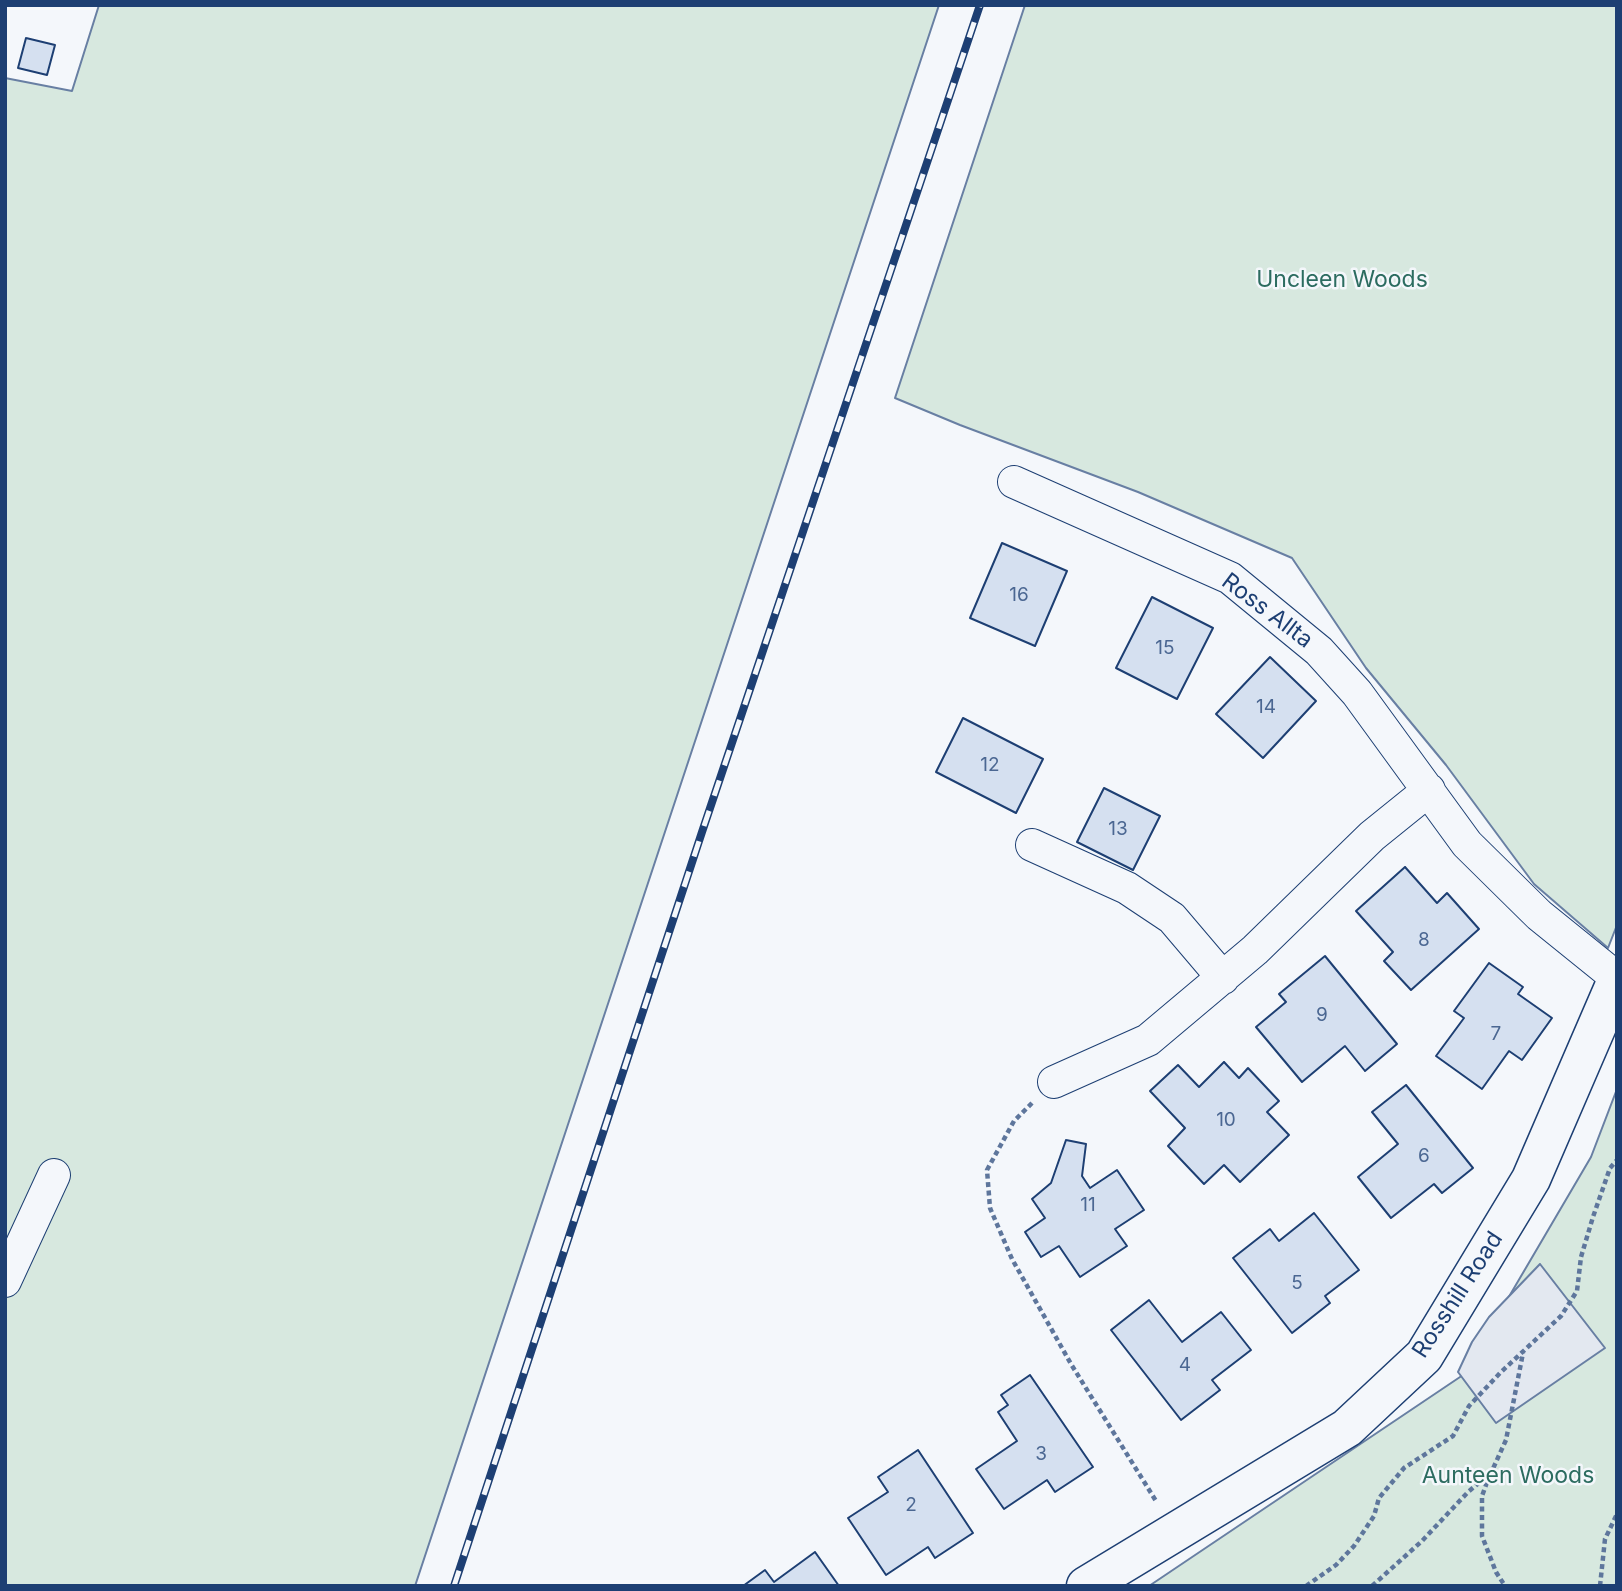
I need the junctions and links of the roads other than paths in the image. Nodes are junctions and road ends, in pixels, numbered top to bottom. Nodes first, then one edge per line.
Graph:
1 (1014, 482) dead end
2 (1429, 790) junction
3 (1032, 845) dead end
4 (1223, 978) junction
5 (1617, 979) edge
6 (1054, 1082) road end
7 (54, 1175) dead end
8 (5, 1281) edge
9 (1086, 1586) edge

1 - 2 street, Ross Allta
2 - 4 street
2 - 5 street, Ross Allta
3 - 4 street
4 - 6 street
5 - 9 street, Rosshill Road
7 - 8 street

